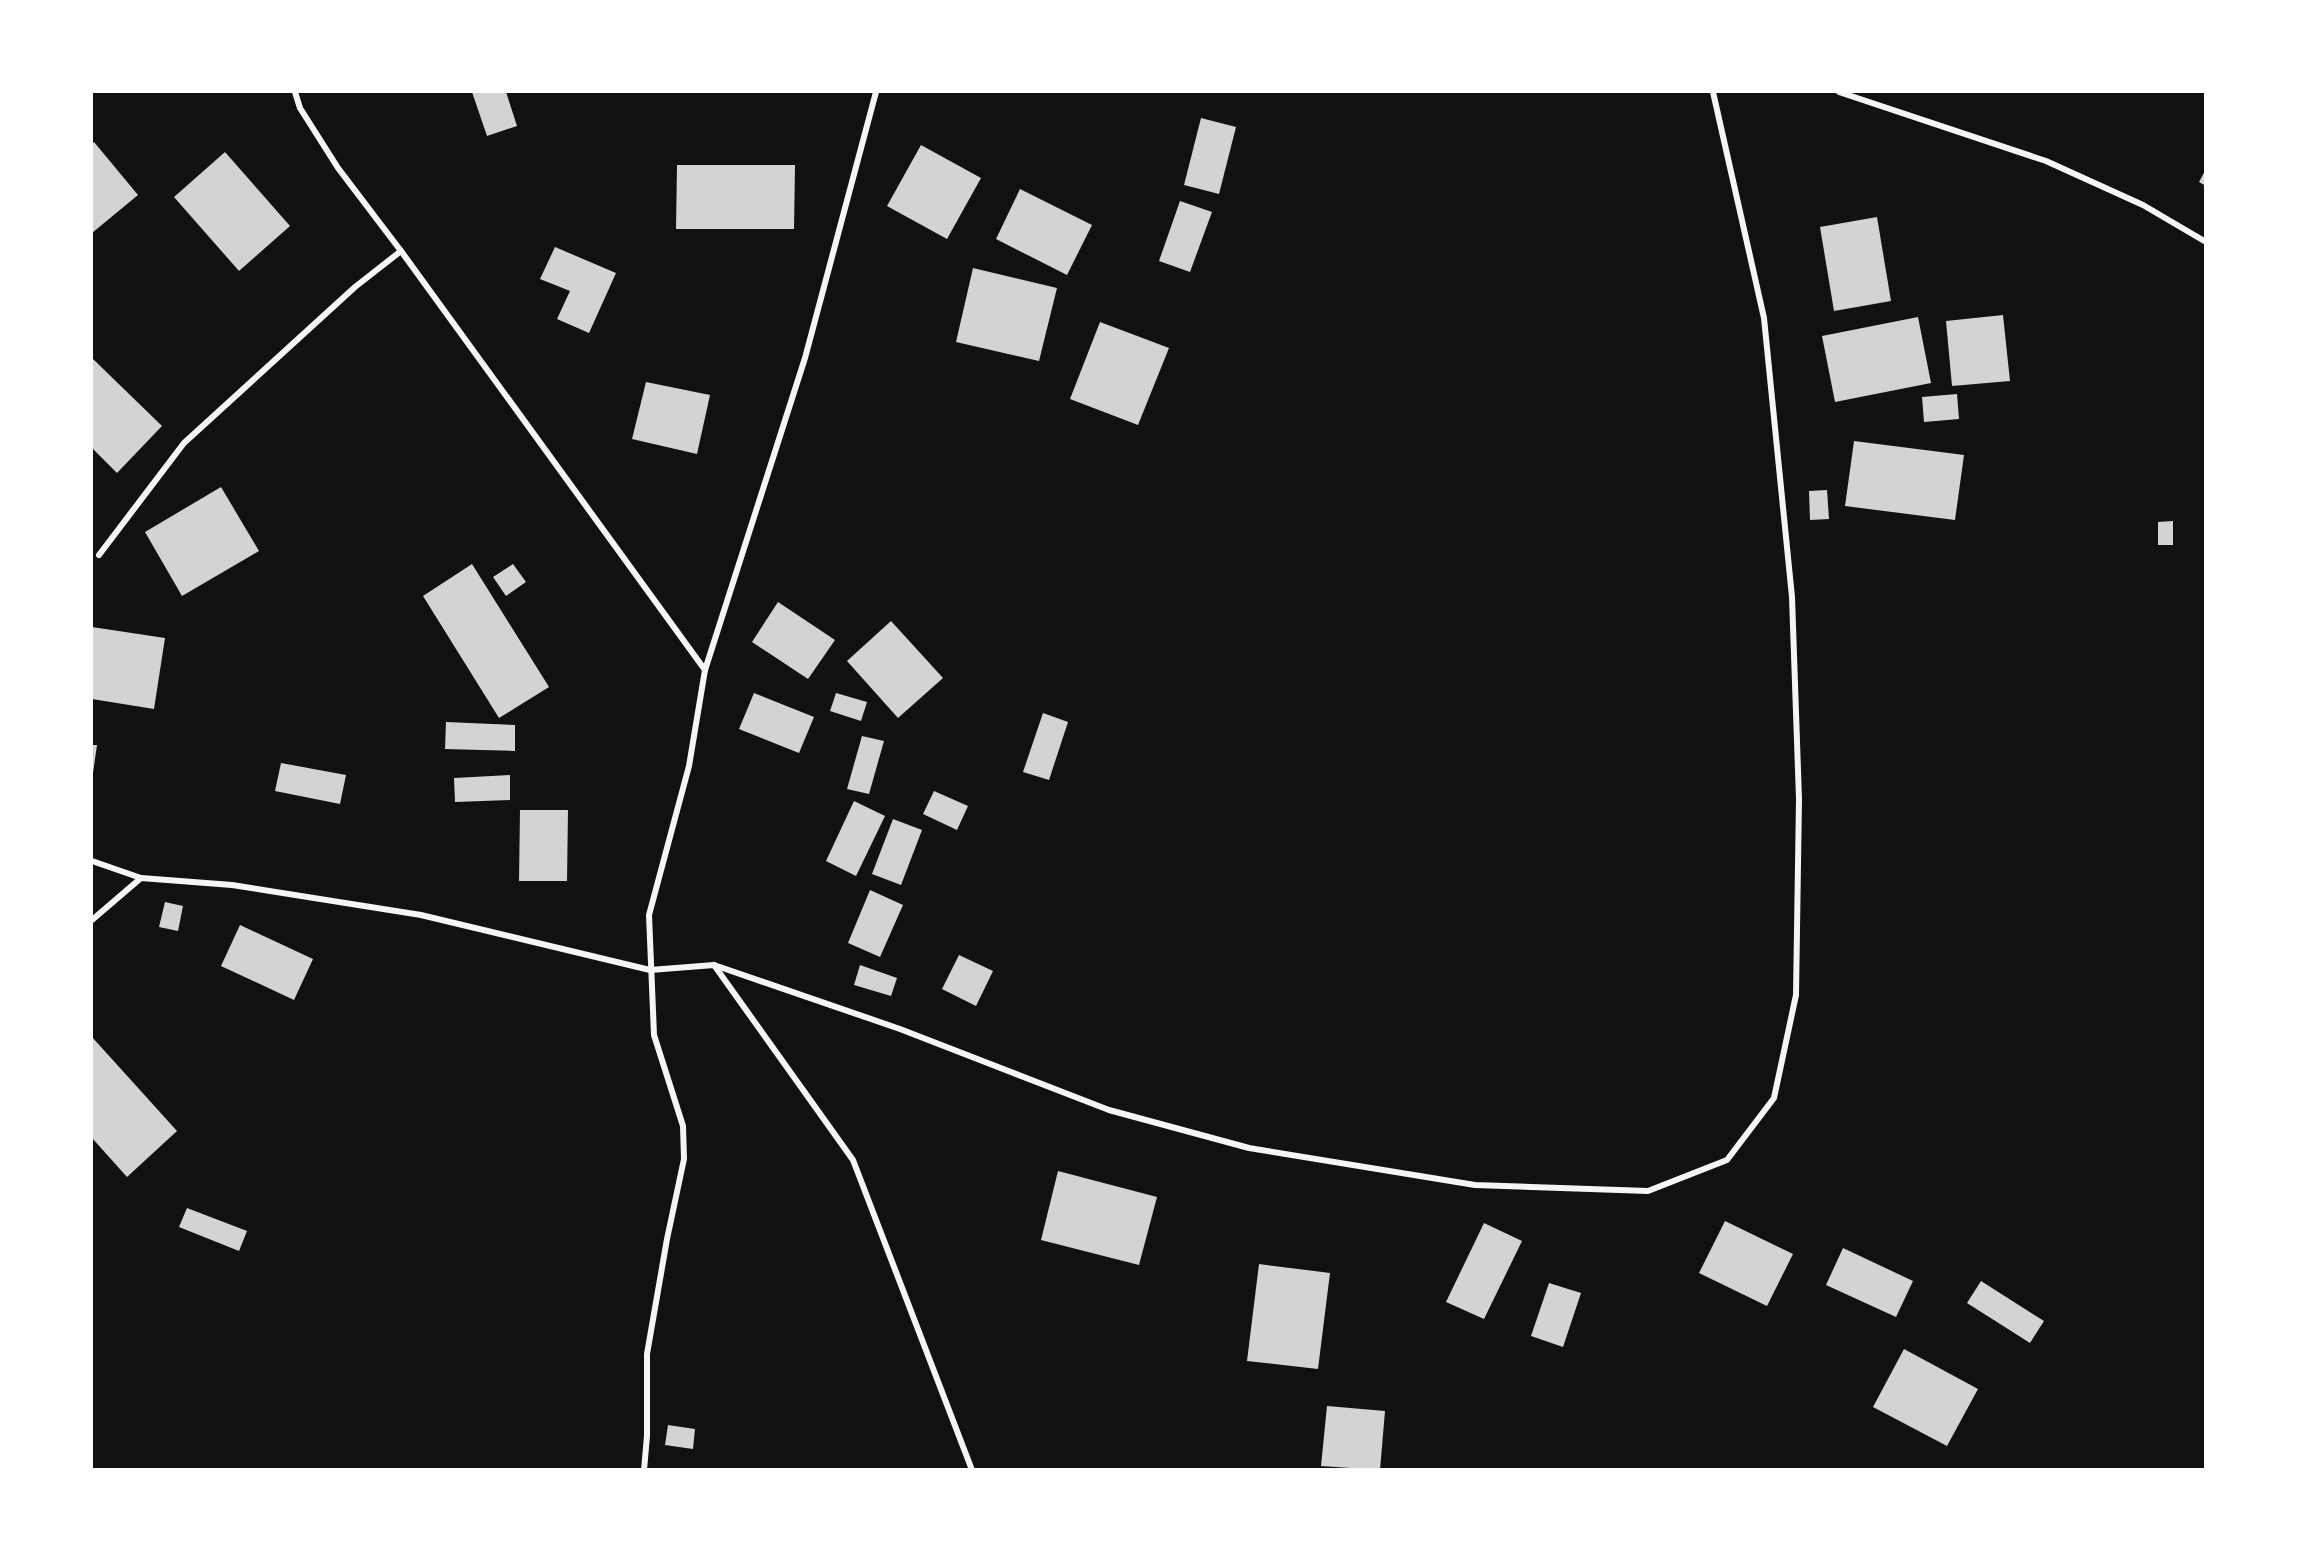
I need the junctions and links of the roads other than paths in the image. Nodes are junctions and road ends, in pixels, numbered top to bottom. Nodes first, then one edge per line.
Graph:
1 (295, 92) edge
2 (876, 92) edge
3 (1713, 92) edge
4 (1839, 92) edge
5 (2205, 242) edge
6 (400, 251) junction
7 (99, 555) dead end
8 (705, 670) junction
9 (92, 861) edge
10 (141, 878) junction
11 (92, 920) edge
12 (714, 965) junction
13 (650, 970) junction
14 (644, 1470) edge
15 (972, 1470) edge

1 - 6 street
2 - 8 street
3 - 12 street
4 - 5 street
6 - 7 street
6 - 8 street
8 - 13 street
9 - 10 street
10 - 11 street
10 - 13 street
12 - 13 street
12 - 15 street
13 - 14 street

